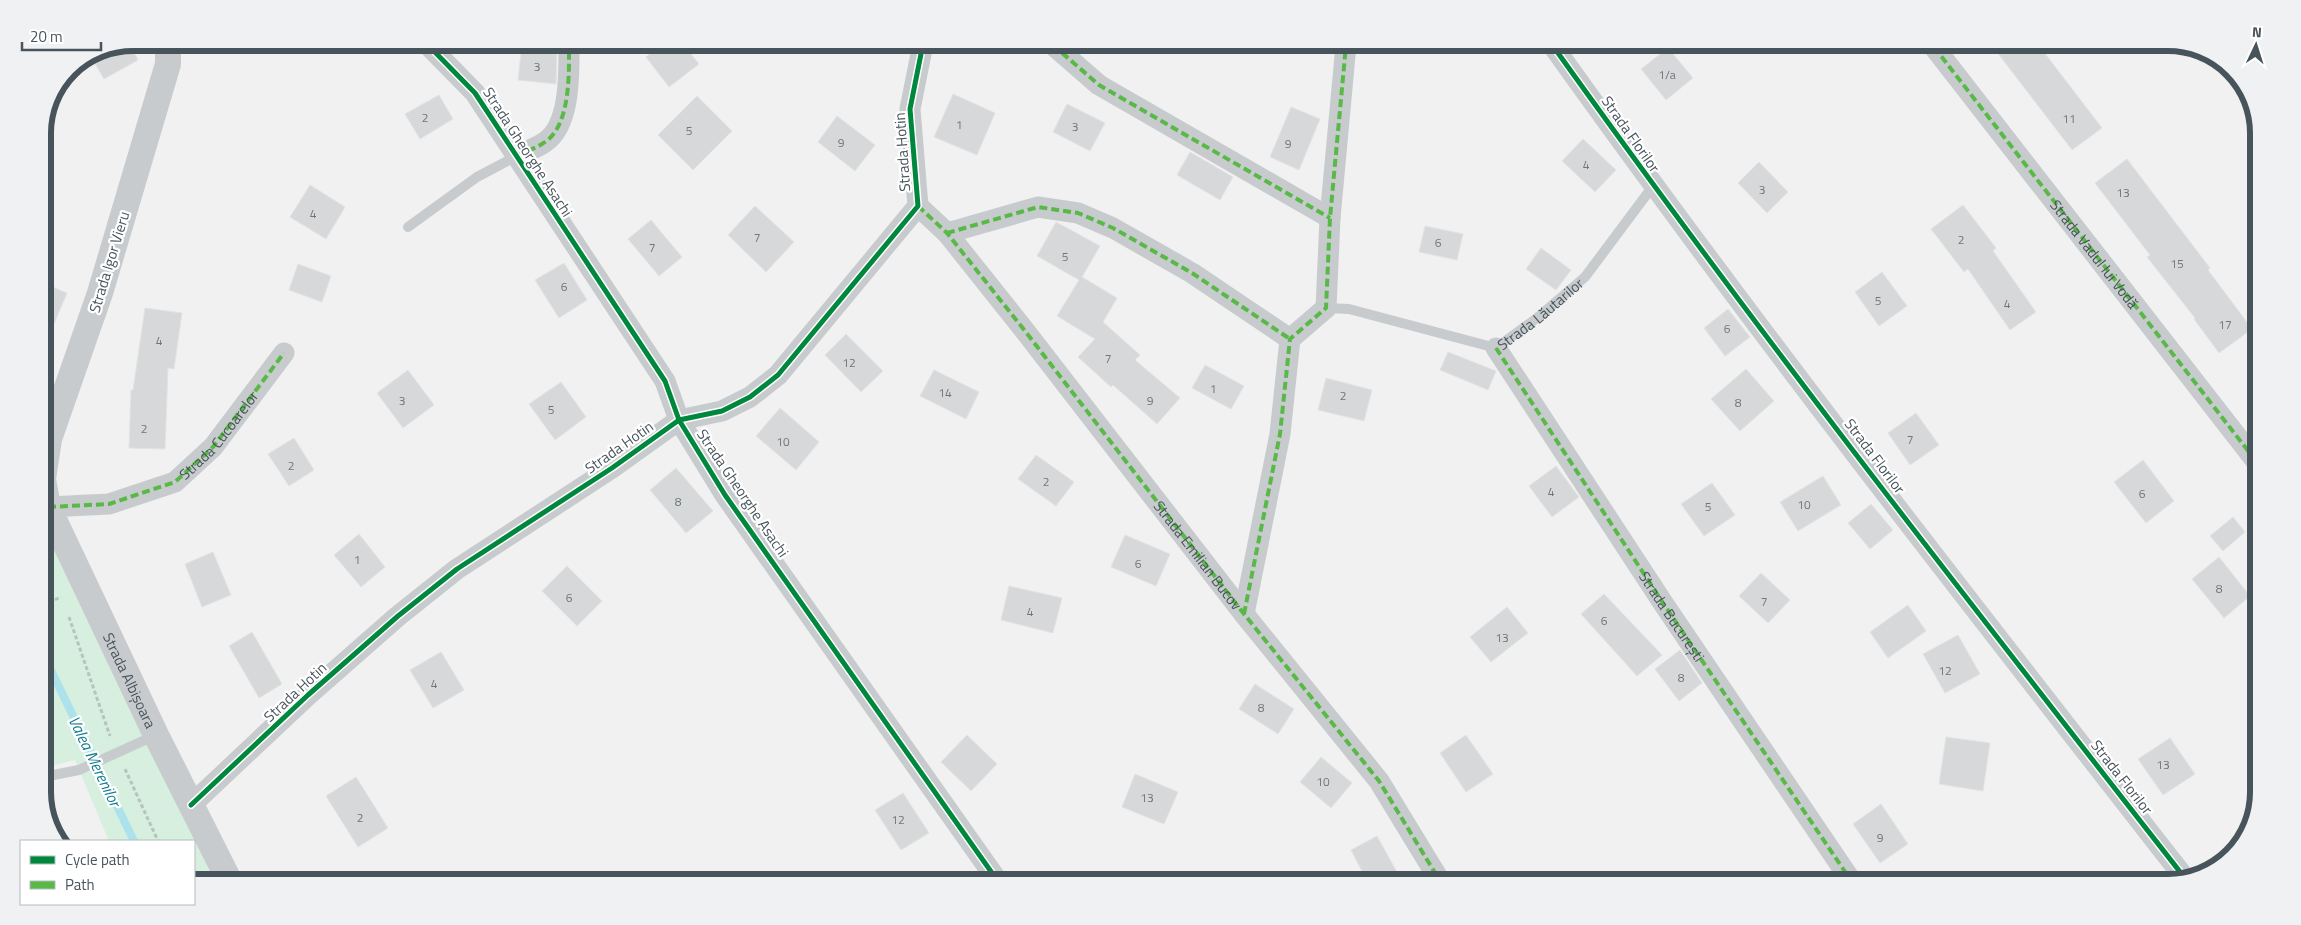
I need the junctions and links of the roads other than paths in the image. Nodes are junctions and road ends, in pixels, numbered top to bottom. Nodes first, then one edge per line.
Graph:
1 (168, 51) edge
2 (434, 51) edge
3 (569, 51) edge
4 (922, 51) edge
5 (1060, 51) edge
6 (1345, 51) edge
7 (1557, 51) edge
8 (1937, 51) edge
9 (517, 156) junction
10 (1653, 186) junction
11 (918, 206) junction
12 (1330, 218) junction
13 (408, 227) dead end
14 (947, 233) junction
15 (1326, 308) junction
16 (1290, 339) junction
17 (1496, 348) junction
18 (284, 353) dead end
19 (679, 420) junction
20 (51, 433) edge
21 (2250, 453) edge
22 (51, 507) edge
23 (51, 513) edge
24 (1244, 614) junction
25 (156, 735) junction
26 (51, 776) edge
27 (191, 805) junction
28 (2180, 872) edge
29 (226, 874) edge
30 (993, 874) edge
31 (1436, 874) edge
32 (1847, 874) edge

1 - 20 street, Strada Igor Vieru
2 - 9 street, Strada Gheorghe Asachi
3 - 9 street
4 - 11 street, Strada Hotin
5 - 12 street
6 - 12 street
7 - 10 street, Strada Florilor
8 - 21 street, Strada Vadul lui Vodă
9 - 13 lane, Strada Gheorghe Asachi
9 - 19 street, Strada Gheorghe Asachi
10 - 17 lane, Strada Lăutarilor
10 - 28 street, Strada Florilor
11 - 14 street, Strada Emilian Bucov
11 - 19 street, Strada Hotin
12 - 15 street
14 - 16 street
14 - 24 street, Strada Emilian Bucov
15 - 16 street
15 - 17 lane, Strada Lăutarilor
16 - 24 street
17 - 32 street, Strada București
18 - 22 street, Strada Cucoarelor
19 - 27 street, Strada Hotin
19 - 30 street, Strada Gheorghe Asachi
23 - 25 street, Strada Albișoara
24 - 31 street, Strada Emilian Bucov
25 - 26 lane
25 - 27 street, Strada Albișoara
27 - 29 street, Strada Albișoara

